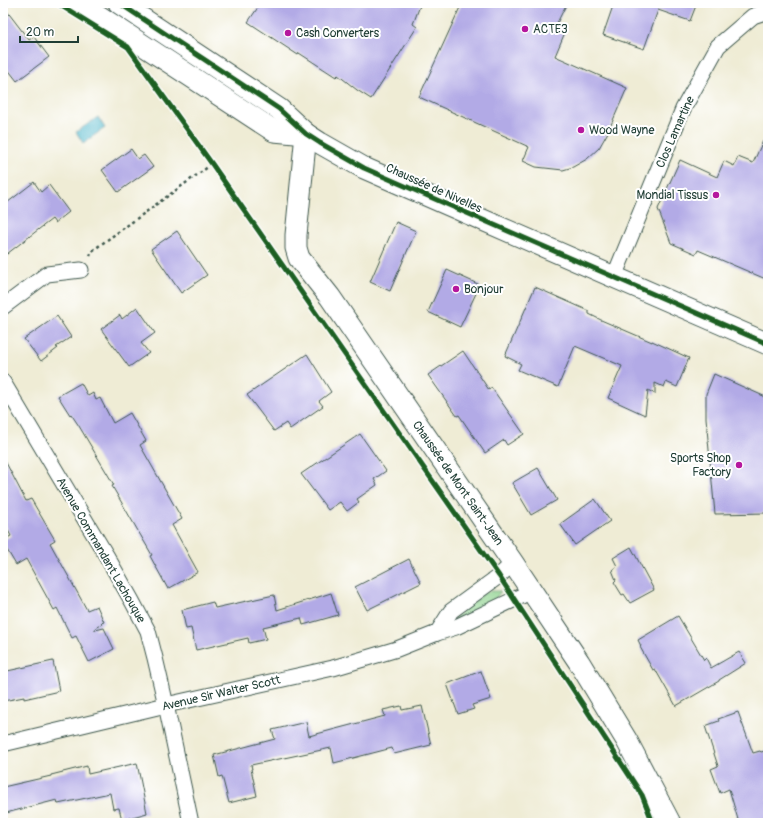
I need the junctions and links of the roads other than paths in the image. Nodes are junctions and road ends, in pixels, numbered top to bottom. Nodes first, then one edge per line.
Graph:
1 (79, 3) edge
2 (119, 3) edge
3 (768, 11) edge
4 (306, 134) junction
5 (81, 270) road end
6 (614, 277) junction
7 (3, 307) edge
8 (768, 344) edge
9 (3, 382) edge
10 (513, 563) junction
11 (532, 591) junction
12 (437, 633) junction
13 (166, 705) junction
14 (3, 744) edge
15 (191, 823) edge
16 (670, 823) edge

1 - 4 main road, Chaussée de Nivelles
2 - 4 main road, Chaussée de Nivelles
3 - 6 street, Clos Lamartine
4 - 6 main road, Chaussée de Nivelles
4 - 10 main road, Chaussée de Mont Saint-Jean
5 - 7 street
6 - 8 main road, Chaussée de Nivelles
9 - 13 street, Avenue Commandant Lachouque
10 - 11 main road, Chaussée de Mont Saint-Jean
10 - 12 street
11 - 12 street, Avenue Sir Walter Scott
11 - 16 main road, Chaussée de Mont Saint-Jean
12 - 13 street, Avenue Sir Walter Scott
13 - 14 street, Avenue Sir Walter Scott
13 - 15 street, Avenue Commandant Lachouque

